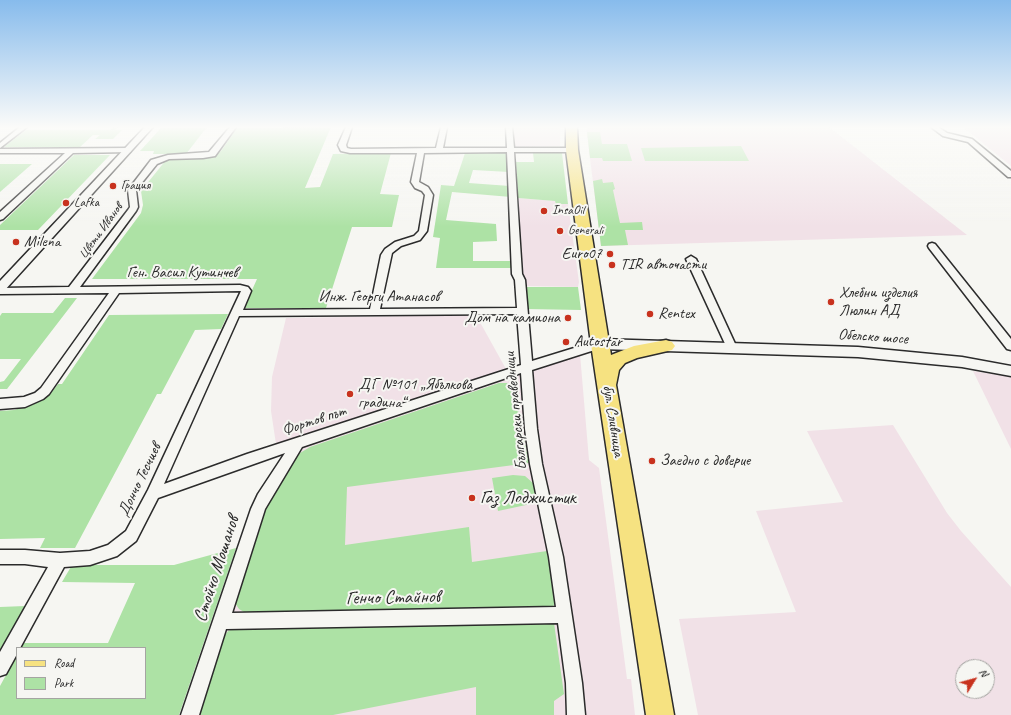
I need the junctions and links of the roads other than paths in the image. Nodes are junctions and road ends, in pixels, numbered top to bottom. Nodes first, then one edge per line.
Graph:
1 (61, 160) edge
2 (117, 160) edge
3 (159, 160) edge
4 (419, 160) edge
5 (512, 160) edge
6 (573, 160) edge
7 (994, 160) edge
8 (1011, 175) edge
9 (0, 217) edge
10 (932, 246) dead end
11 (691, 259) dead end
12 (0, 288) edge
13 (117, 289) junction
14 (72, 290) junction
15 (0, 291) edge
16 (522, 311) junction
17 (374, 312) junction
18 (237, 313) junction
19 (600, 344) junction
20 (666, 346) junction
21 (1011, 346) edge
22 (732, 348) junction
23 (527, 367) junction
24 (1011, 371) edge
25 (608, 386) junction
26 (0, 404) edge
27 (298, 444) junction
28 (153, 494) junction
29 (0, 557) edge
30 (60, 560) junction
31 (566, 615) junction
32 (221, 621) junction
33 (0, 668) edge
34 (190, 715) edge
35 (576, 715) edge
36 (660, 715) edge

1 - 9 street
2 - 12 street
3 - 14 street, Цвети Иванов
4 - 17 street
5 - 16 street, Български праведници
6 - 19 main road, бул. Сливница
7 - 8 street
10 - 21 street
11 - 22 street
13 - 14 street, Ген. Васил Кутинчев
13 - 18 street, Ген. Васил Кутинчев
13 - 26 street, Ген. Васил Кутинчев
14 - 15 street, Ген. Васил Кутинчев
16 - 17 street, Инж. Георги Атанасов
16 - 23 street, Български праведници
17 - 18 street, Инж. Георги Атанасов
18 - 28 street, Дончо Тесчиев
19 - 20 street, Обелско шосе
19 - 23 street, Фортов път
19 - 25 main road, бул. Сливница
20 - 22 street, Обелско шосе
20 - 25 main road
22 - 24 street, Обелско шосе
23 - 27 street, Фортов път
23 - 31 street, Български праведници
25 - 36 main road, бул. Сливница
27 - 28 street, Фортов път
27 - 32 street, Стойчо Мошанов
28 - 30 street, Дончо Тесчиев
29 - 30 street, Дончо Тесчиев
30 - 33 street
31 - 32 street, Генчо Стайнов
31 - 35 street, Български праведници
32 - 34 street, Стойчо Мошанов

